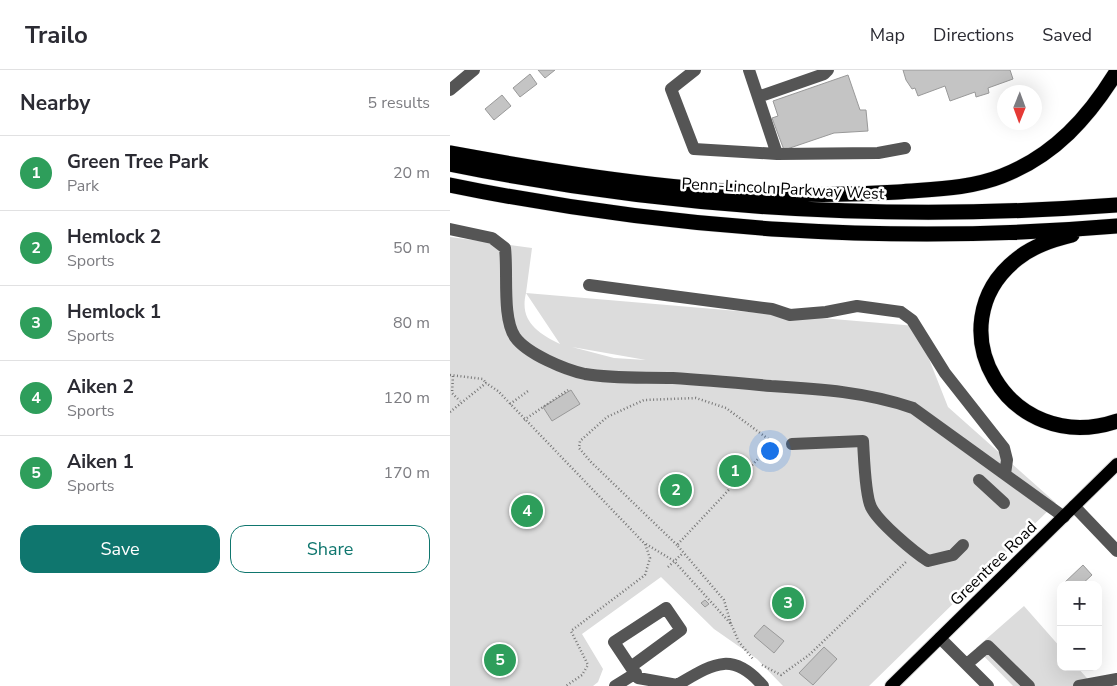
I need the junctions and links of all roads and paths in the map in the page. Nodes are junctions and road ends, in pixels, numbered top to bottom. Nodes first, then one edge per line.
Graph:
1 (474, 70) edge
2 (695, 70) edge
3 (749, 70) edge
4 (828, 70) edge
5 (1117, 71) edge
6 (450, 90) edge
7 (758, 97) junction
8 (906, 148) dead end
9 (450, 153) edge
10 (777, 154) junction
11 (450, 164) edge
12 (450, 185) edge
13 (1117, 205) edge
14 (1115, 226) edge
15 (450, 229) edge
16 (589, 285) dead end
17 (451, 376) edge
18 (486, 383) junction
19 (568, 390) dead end
20 (528, 391) dead end
21 (460, 401) junction
22 (510, 404) junction
23 (450, 412) edge
24 (524, 420) junction
25 (1117, 421) edge
26 (792, 444) dead end
27 (1117, 464) edge
28 (1005, 474) junction
29 (979, 480) dead end
30 (1004, 503) dead end
31 (1074, 506) junction
32 (1064, 516) junction
33 (645, 544) junction
34 (676, 545) junction
35 (963, 545) dead end
36 (1117, 551) edge
37 (683, 552) junction
38 (915, 553) junction
39 (674, 561) junction
40 (668, 567) dead end
41 (732, 624) junction
42 (940, 638) junction
43 (967, 664) junction
44 (634, 670) junction
45 (1117, 679) edge
46 (676, 685) edge
47 (566, 686) edge
48 (615, 686) edge
49 (763, 686) edge
50 (891, 686) edge
51 (988, 686) edge
52 (1029, 686) edge
53 (1079, 686) edge

1 - 6 street
2 - 10 street
3 - 7 street
4 - 7 street
5 - 9 highway
7 - 10 street
8 - 10 street
11 - 13 highway, Penn-Lincoln Parkway West
12 - 14 highway
14 - 25 highway
15 - 28 street
16 - 28 street
17 - 18 path
17 - 21 path
18 - 21 path
18 - 22 path
19 - 24 path
20 - 22 path
21 - 23 path
22 - 24 path
24 - 33 path
26 - 38 street
27 - 31 main road, Greentree Road
28 - 32 street
29 - 30 street
31 - 32 main road, Greentree Road
31 - 36 street
32 - 42 main road, Greentree Road
33 - 39 path
33 - 47 path
34 - 34 path
34 - 37 path
35 - 38 street
37 - 39 path
37 - 41 path
38 - 41 path
39 - 40 path
39 - 41 path
42 - 43 street
42 - 50 main road, Greentree Road
43 - 51 street
43 - 52 street
44 - 44 street
44 - 46 street
44 - 48 street
45 - 53 street
46 - 49 street

